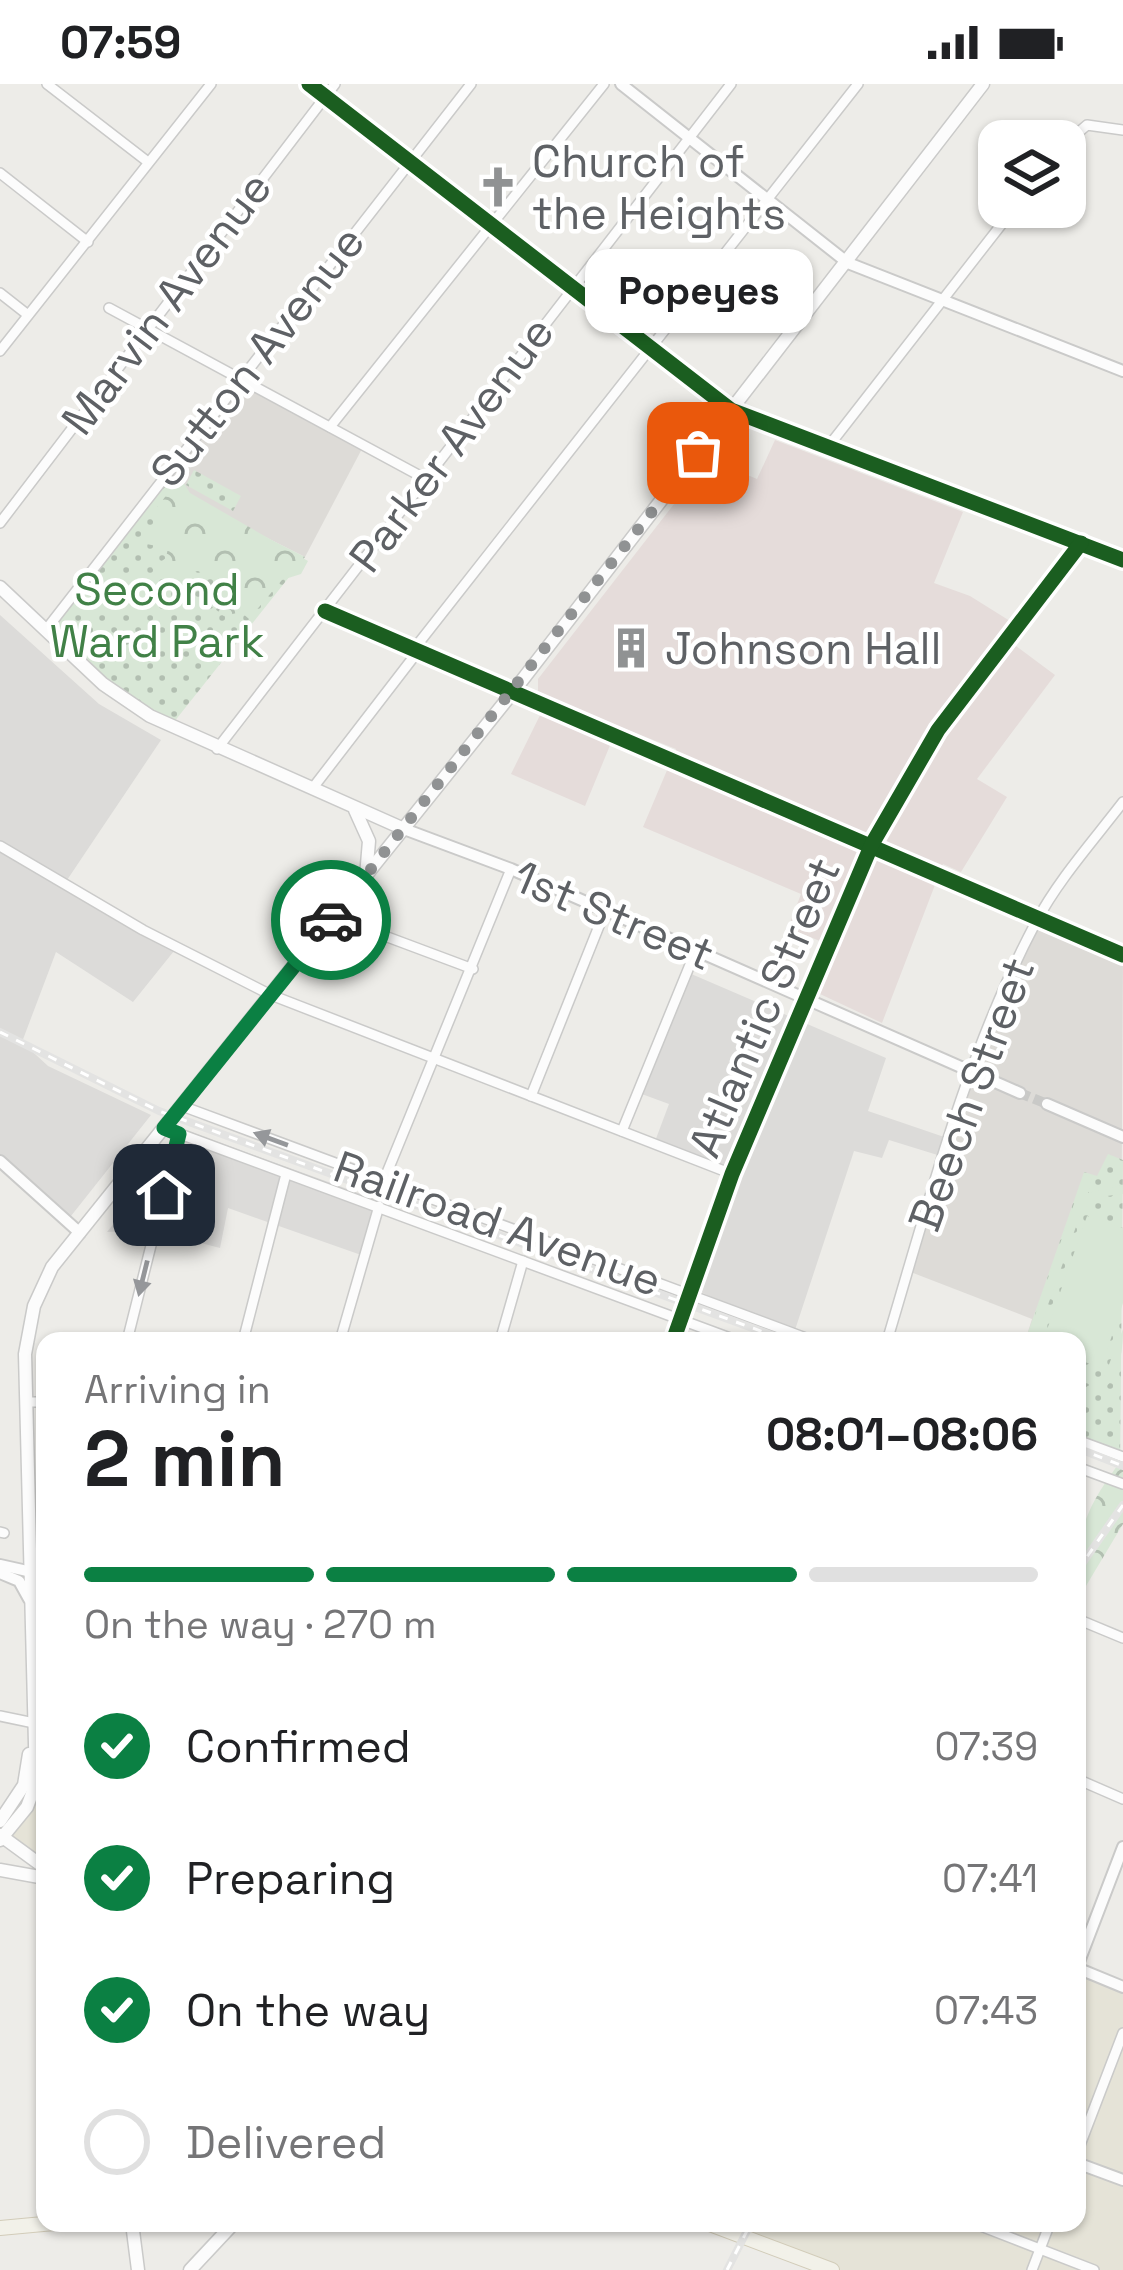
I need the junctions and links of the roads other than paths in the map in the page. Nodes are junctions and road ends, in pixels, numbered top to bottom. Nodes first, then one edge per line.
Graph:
1 (47, 84) edge
2 (211, 84) edge
3 (309, 84) edge
4 (335, 84) edge
5 (471, 84) edge
6 (604, 84) edge
7 (621, 84) edge
8 (731, 84) edge
9 (858, 84) edge
10 (981, 85) edge
11 (324, 96) junction
12 (1086, 125) edge
13 (1123, 130) edge
14 (690, 136) junction
15 (407, 161) junction
16 (148, 162) junction
17 (0, 173) edge
18 (765, 201) junction
19 (489, 224) junction
20 (998, 228) edge
21 (88, 242) junction
22 (848, 263) junction
23 (571, 286) junction
24 (0, 293) edge
25 (940, 300) junction
26 (110, 308) dead end
27 (28, 315) junction
28 (146, 328) junction
29 (647, 350) junction
30 (0, 351) edge
31 (1123, 371) edge
32 (240, 378) junction
33 (731, 410) junction
34 (330, 427) junction
35 (828, 447) junction
36 (424, 478) junction
37 (0, 523) edge
38 (1081, 543) junction
39 (1123, 560) edge
40 (0, 587) edge
41 (325, 611) junction
42 (45, 631) junction
43 (416, 650) junction
44 (513, 692) junction
45 (217, 749) junction
46 (672, 760) tunnel mouth
47 (311, 791) junction
48 (1123, 802) edge
49 (354, 809) junction
50 (790, 811) tunnel mouth
51 (1108, 821) junction
52 (404, 829) junction
53 (1123, 829) edge
54 (872, 844) junction
55 (0, 846) edge
56 (511, 869) junction
57 (367, 876) junction
58 (605, 911) junction
59 (334, 916) junction
60 (1037, 918) junction
61 (696, 950) junction
62 (1123, 955) edge
63 (473, 969) junction
64 (271, 995) junction
65 (809, 1000) junction
66 (436, 1059) junction
67 (972, 1072) junction
68 (1021, 1093) tunnel mouth
69 (531, 1096) junction
70 (1047, 1104) tunnel mouth
71 (182, 1106) junction
72 (164, 1128) junction
73 (622, 1131) junction
74 (179, 1134) junction
75 (1123, 1138) edge
76 (0, 1161) edge
77 (286, 1174) junction
78 (732, 1174) junction
79 (384, 1180) junction
80 (379, 1206) junction
81 (80, 1233) junction
82 (523, 1261) junction
83 (689, 1293) junction
84 (680, 1319) junction
85 (129, 1332) edge
86 (245, 1332) edge
87 (343, 1332) edge
88 (503, 1332) edge
89 (676, 1332) edge
90 (714, 1332) edge
91 (791, 1332) edge
92 (890, 1332) edge
93 (26, 1402) junction
94 (36, 1402) edge
95 (1086, 1443) edge
96 (1123, 1457) edge
97 (1086, 1470) edge
98 (1123, 1484) edge
99 (0, 1569) edge
100 (28, 1569) junction
101 (36, 1572) edge
102 (29, 1599) junction
103 (1086, 1623) edge
104 (1123, 1638) edge
105 (0, 1716) edge
106 (34, 1723) junction
107 (1086, 1783) edge
108 (1123, 1799) edge
109 (3, 1832) edge
110 (1123, 1847) edge
111 (36, 1860) edge
112 (0, 1870) edge
113 (36, 1876) edge
114 (1086, 1944) edge
115 (1086, 1971) edge
116 (1123, 1987) edge
117 (1123, 2033) edge
118 (1086, 2129) edge
119 (1086, 2166) edge
120 (1123, 2180) edge
121 (36, 2225) edge
122 (0, 2228) edge
123 (133, 2232) edge
124 (226, 2232) edge
125 (735, 2232) edge
126 (997, 2232) edge
127 (1046, 2232) edge
128 (1040, 2248) junction
129 (138, 2270) edge
130 (190, 2270) edge
131 (832, 2270) edge
132 (1032, 2270) edge
133 (1094, 2270) edge

1 - 16 street
2 - 16 street
3 - 11 street
4 - 11 street, Marvin Avenue
5 - 15 street, Sutton Avenue
6 - 19 street
7 - 14 street
8 - 14 street, Parker Avenue
9 - 18 street
10 - 22 main road
11 - 15 street
11 - 28 street, Marvin Avenue
12 - 13 street
14 - 18 street
14 - 23 street, Parker Avenue
15 - 19 street
15 - 32 street, Sutton Avenue
16 - 21 street
17 - 21 street
18 - 22 street
18 - 29 street
19 - 23 street
19 - 34 street
20 - 25 street
21 - 27 street
22 - 25 street
22 - 33 main road
23 - 29 street
23 - 36 street, Parker Avenue
24 - 27 street
25 - 31 street
25 - 35 street
26 - 28 street
27 - 30 street
28 - 32 street
28 - 37 street, Marvin Avenue
29 - 33 street
29 - 43 street
32 - 34 street
32 - 42 street, Sutton Avenue
33 - 35 street
33 - 44 main road
34 - 36 street
35 - 38 street
36 - 41 street, Parker Avenue
38 - 39 street
38 - 54 street, Atlantic Street
40 - 42 main road
41 - 43 street
41 - 45 street, Parker Avenue
42 - 45 main road
43 - 44 street
43 - 47 street
44 - 46 street
44 - 52 main road
45 - 47 main road
47 - 49 main road
48 - 51 street, Beech Street
49 - 52 main road
49 - 57 main road
50 - 54 street
51 - 53 street
51 - 60 street, Beech Street
52 - 56 street, 1st Street
52 - 57 main road
54 - 60 street
54 - 65 street, Atlantic Street
55 - 64 street
56 - 58 street, 1st Street
56 - 63 street
57 - 59 main road
58 - 61 street, 1st Street
58 - 69 street
59 - 63 street
59 - 64 main road
60 - 62 street
60 - 67 street, Beech Street
61 - 65 street, 1st Street
61 - 73 street
63 - 66 street
64 - 66 street
64 - 71 main road
65 - 67 street, 1st Street
65 - 78 street, Atlantic Street
66 - 69 street
66 - 79 street
67 - 68 street, 1st Street
67 - 92 street, Beech Street
69 - 73 street
70 - 75 street
71 - 72 main road
79 -> 71 street, Railroad Avenue
72 - 74 street, Railroad Avenue
72 - 81 main road
73 - 78 street
74 - 77 street, Railroad Avenue
74 -> 85 street
76 - 81 street
77 - 80 street, Railroad Avenue
77 - 86 street
78 - 83 street, Atlantic Street
79 - 83 street, Railroad Avenue
80 - 82 street, Railroad Avenue
80 - 87 street
81 - 93 main road
82 - 84 street, Railroad Avenue
82 - 88 street
83 - 84 street, Atlantic Street
83 - 91 street, Railroad Avenue
84 - 89 street, Atlantic Street
84 - 90 street, Railroad Avenue
93 - 94 street
93 - 100 main road
95 - 96 street
97 - 98 street
99 - 100 street
99 - 102 street
100 - 101 street
100 - 102 main road
102 - 106 main road
103 - 104 street
105 - 106 street
106 - 109 main road
106 - 109 main road
107 - 108 street
109 - 111 main road
110 - 114 street
112 - 113 main road
115 - 116 street
117 - 118 street
119 - 120 street
121 - 122 main road
123 - 129 main road
124 - 130 main road
125 - 131 main road
126 - 128 street
127 - 128 street
128 - 132 street
128 - 133 street

